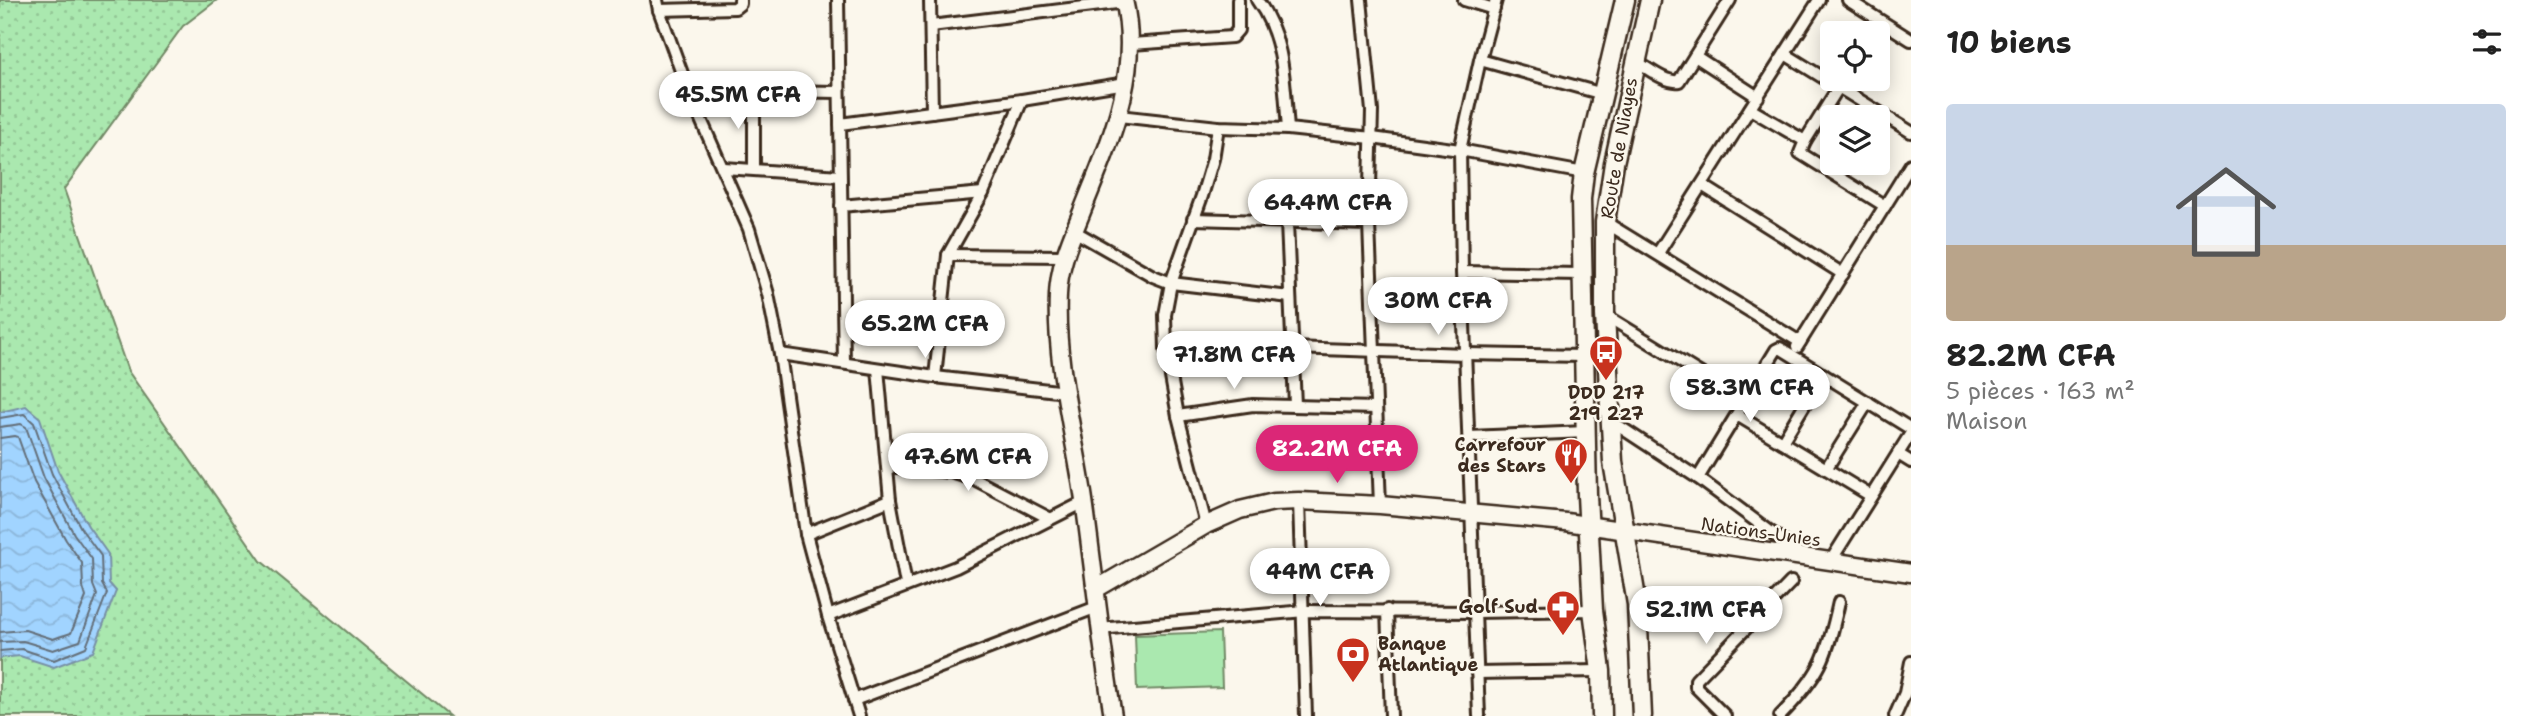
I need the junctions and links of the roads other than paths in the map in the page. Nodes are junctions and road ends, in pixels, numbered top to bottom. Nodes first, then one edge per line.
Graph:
1 (740, 0) edge
2 (838, 0) edge
3 (930, 0) edge
4 (1019, 0) edge
5 (1238, 0) edge
6 (1257, 0) edge
7 (1361, 0) edge
8 (1464, 0) edge
9 (1625, 0) edge
10 (1650, 0) edge
11 (1730, 0) edge
12 (1819, 0) edge
13 (1848, 0) edge
14 (1125, 1) edge
15 (1495, 4) edge
16 (658, 5) edge
17 (1023, 14) junction
18 (931, 26) junction
19 (1911, 40) edge
20 (1131, 44) junction
21 (1785, 54) junction
22 (1695, 57) junction
23 (1480, 60) junction
24 (1635, 61) junction
25 (1820, 76) edge
26 (1126, 83) junction
27 (688, 90) junction
28 (1836, 91) edge
29 (1843, 91) edge
30 (754, 92) junction
31 (839, 93) junction
32 (1603, 94) junction
33 (1758, 97) junction
34 (1022, 100) junction
35 (1750, 109) junction
36 (932, 112) junction
37 (1119, 116) junction
38 (841, 124) junction
39 (1218, 127) junction
40 (1287, 129) junction
41 (1911, 132) edge
42 (1372, 138) junction
43 (1805, 141) junction
44 (1460, 150) junction
45 (1911, 164) edge
46 (724, 168) junction
47 (754, 169) junction
48 (1584, 173) junction
49 (840, 176) junction
50 (1908, 177) edge
51 (1702, 185) junction
52 (984, 193) junction
53 (841, 206) junction
54 (1885, 206) junction
55 (1193, 219) junction
56 (1605, 222) junction
57 (1287, 223) junction
58 (1369, 223) junction
59 (1074, 231) junction
60 (1658, 253) junction
61 (948, 255) junction
62 (1064, 256) junction
63 (1462, 272) junction
64 (1581, 274) junction
65 (1843, 274) junction
66 (1171, 283) junction
67 (1290, 297) junction
68 (1605, 315) junction
69 (1800, 342) junction
70 (1292, 348) junction
71 (1375, 351) junction
72 (780, 354) junction
73 (1466, 354) junction
74 (1792, 355) junction
75 (1583, 356) junction
76 (844, 363) junction
77 (878, 369) junction
78 (1823, 374) junction
79 (935, 377) junction
80 (1066, 392) junction
81 (1745, 401) junction
82 (1868, 402) junction
83 (1295, 405) junction
84 (1376, 408) junction
85 (1737, 415) junction
86 (1178, 416) junction
87 (1611, 421) junction
88 (1911, 431) edge
89 (1586, 432) junction
90 (1469, 437) junction
91 (1782, 442) junction
92 (1898, 454) junction
93 (1911, 462) edge
94 (887, 466) junction
95 (1826, 469) junction
96 (1698, 478) junction
97 (1871, 496) junction
98 (890, 500) junction
99 (1299, 501) junction
100 (1084, 502) junction
101 (1380, 505) junction
102 (1472, 515) junction
103 (1049, 518) junction
104 (1206, 525) junction
105 (1597, 527) junction
106 (1623, 531) junction
107 (806, 534) junction
108 (1807, 558) junction
109 (1830, 562) junction
110 (1911, 573) edge
111 (1791, 582) dead end
112 (906, 584) junction
113 (1096, 589) junction
114 (1839, 602) dead end
115 (1097, 607) junction
116 (1387, 610) junction
117 (1592, 610) junction
118 (1305, 611) junction
119 (1475, 612) junction
120 (828, 616) junction
121 (1099, 629) junction
122 (1911, 662) edge
123 (1601, 671) junction
124 (1477, 673) junction
125 (854, 700) junction
126 (1110, 715) edge
127 (859, 716) edge
128 (1306, 716) edge
129 (1391, 716) edge
130 (1479, 716) edge
131 (1602, 716) edge
132 (1642, 716) edge
133 (1725, 716) edge
134 (1780, 716) edge
135 (1895, 716) edge

1 - 16 street
2 - 31 street
3 - 18 street
4 - 17 street
5 - 20 street
6 - 40 street
7 - 42 street
8 - 15 street
9 - 32 main road, Route de Niayes
10 - 24 main road, Route de Niayes
11 - 22 street
12 - 21 street
13 - 19 street
14 - 17 street
14 - 20 street
15 - 23 street
16 - 27 street
17 - 18 street
18 - 36 street
20 - 26 street
21 - 25 street
21 - 33 street
22 - 24 street
22 - 33 street
23 - 32 street
23 - 44 street
24 - 56 main road, Route de Niayes
26 - 34 street
26 - 37 street
27 - 30 street
27 - 46 street
28 - 43 street
29 - 41 street
30 - 31 street
30 - 47 street
31 - 38 street
32 - 48 main road, Route de Niayes
33 - 35 street
34 - 36 street
34 - 52 street
35 - 43 street
35 - 51 street
36 - 38 street
37 - 39 street
37 - 59 street
38 - 49 street
39 - 40 street
39 - 55 street
40 - 42 street
42 - 44 street
42 - 58 street
43 - 54 street
44 - 48 street
44 - 63 street
45 - 50 street
46 - 47 street
46 - 72 street
47 - 49 street
48 - 64 main road, Route de Niayes
49 - 53 street
50 - 54 street
51 - 60 street
51 - 65 street
52 - 53 street
52 - 61 street
53 - 76 street
54 - 65 street
55 - 57 street
55 - 66 street
56 - 60 street
56 - 68 main road, Route de Niayes
57 - 58 street
57 - 67 street
58 - 71 street
59 - 62 street
59 - 66 street
60 - 69 street
61 - 62 street
61 - 79 street
62 - 80 street
63 - 64 street
63 - 73 street
64 - 75 main road, Route de Niayes
65 - 69 street
66 - 67 street
66 - 86 street
67 - 70 street
68 - 81 street
68 - 87 main road, Route de Niayes
69 - 74 street
70 - 71 street
70 - 83 street
71 - 73 street
71 - 84 street
72 - 76 street
72 - 107 street
73 - 75 street
73 - 90 street
74 - 78 street
74 - 81 street
75 - 89 main road, Route de Niayes
76 - 77 street
77 - 79 street
77 - 94 street
78 - 82 street
78 - 91 street
79 - 80 street
80 - 100 street
81 - 85 street
82 - 88 street
82 - 95 street
83 - 84 street
83 - 86 street
84 - 101 street
85 - 91 street
85 - 96 street
86 - 104 street
87 - 96 street
87 - 106 main road, Route de Niayes
88 - 92 street
89 - 90 street
89 - 105 main road, Route de Niayes
90 - 102 street
91 - 95 street
92 - 93 street
92 - 97 street
94 - 98 street
94 - 103 street
95 - 97 street
96 - 108 street
97 - 109 street
98 - 107 street
98 - 112 street
99 - 101 street, Nations-Unies
99 - 104 street, Nations-Unies
99 - 118 street
100 - 103 street
100 - 113 street
101 - 102 street, Nations-Unies
102 - 105 street, Nations-Unies
102 - 119 street
103 - 112 street
104 - 113 street, Nations-Unies
105 - 106 street, Nations-Unies
105 - 117 main road, Route de Niayes
106 - 108 street, Nations-Unies
106 - 132 main road, Route de Niayes
107 - 120 street
108 - 109 street, Nations-Unies
109 - 110 street, Nations-Unies
111 - 133 street
112 - 120 street
113 - 115 street
114 - 134 street
115 - 121 street
115 - 125 street
116 - 118 street
116 - 119 street
116 - 129 street
117 - 119 street
117 - 123 main road, Route de Niayes
118 - 121 street
118 - 128 street
119 - 124 street
120 - 125 street
121 - 126 street
122 - 135 street
123 - 124 street
123 - 131 main road, Route de Niayes
124 - 130 street
125 - 127 street

